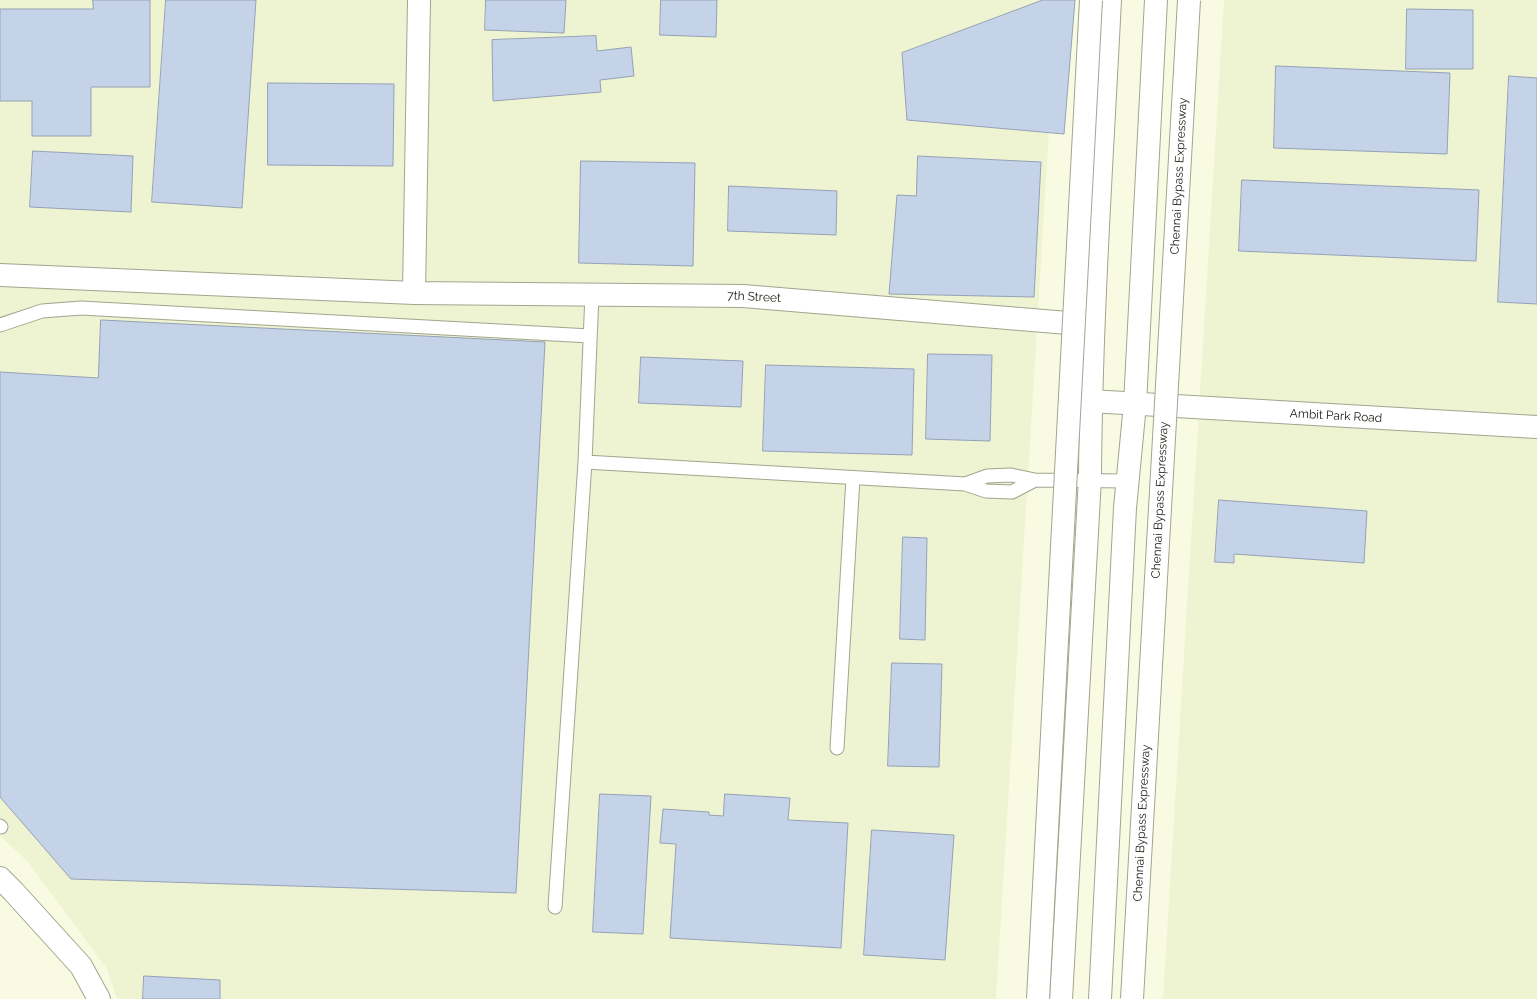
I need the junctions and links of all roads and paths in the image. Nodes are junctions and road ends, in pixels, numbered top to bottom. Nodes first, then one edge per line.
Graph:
1 (419, 0) edge
2 (1091, 0) edge
3 (1110, 0) edge
4 (1156, 0) edge
5 (1188, 0) edge
6 (0, 275) edge
7 (414, 292) junction
8 (592, 294) junction
9 (0, 325) edge
10 (1093, 325) junction
11 (590, 336) junction
12 (1090, 401) junction
13 (1135, 404) junction
14 (1537, 427) edge
15 (584, 462) junction
16 (853, 478) junction
17 (1089, 481) junction
18 (1127, 481) junction
19 (837, 748) dead end
20 (0, 878) edge
21 (555, 907) dead end
22 (99, 999) edge
23 (1038, 999) edge
24 (1061, 999) edge
25 (1100, 999) edge
26 (1132, 999) edge

1 - 7 main road
2 - 23 main road, bridge
3 - 10 main road
4 - 13 main road
5 - 26 main road, Chennai Bypass Expressway, bridge
6 - 7 main road, 7th Street
7 - 8 main road, 7th Street
8 - 10 main road, 7th Street
8 - 11 lane
9 - 11 lane
10 - 12 main road
11 - 15 lane
12 - 13 main road, Ambit Park Road
12 - 17 main road
13 - 14 main road, Ambit Park Road
13 - 18 main road
15 - 16 lane
15 - 21 lane
16 - 17 lane
16 - 19 lane
17 - 18 lane
17 - 24 main road
18 - 25 main road
20 - 22 main road

